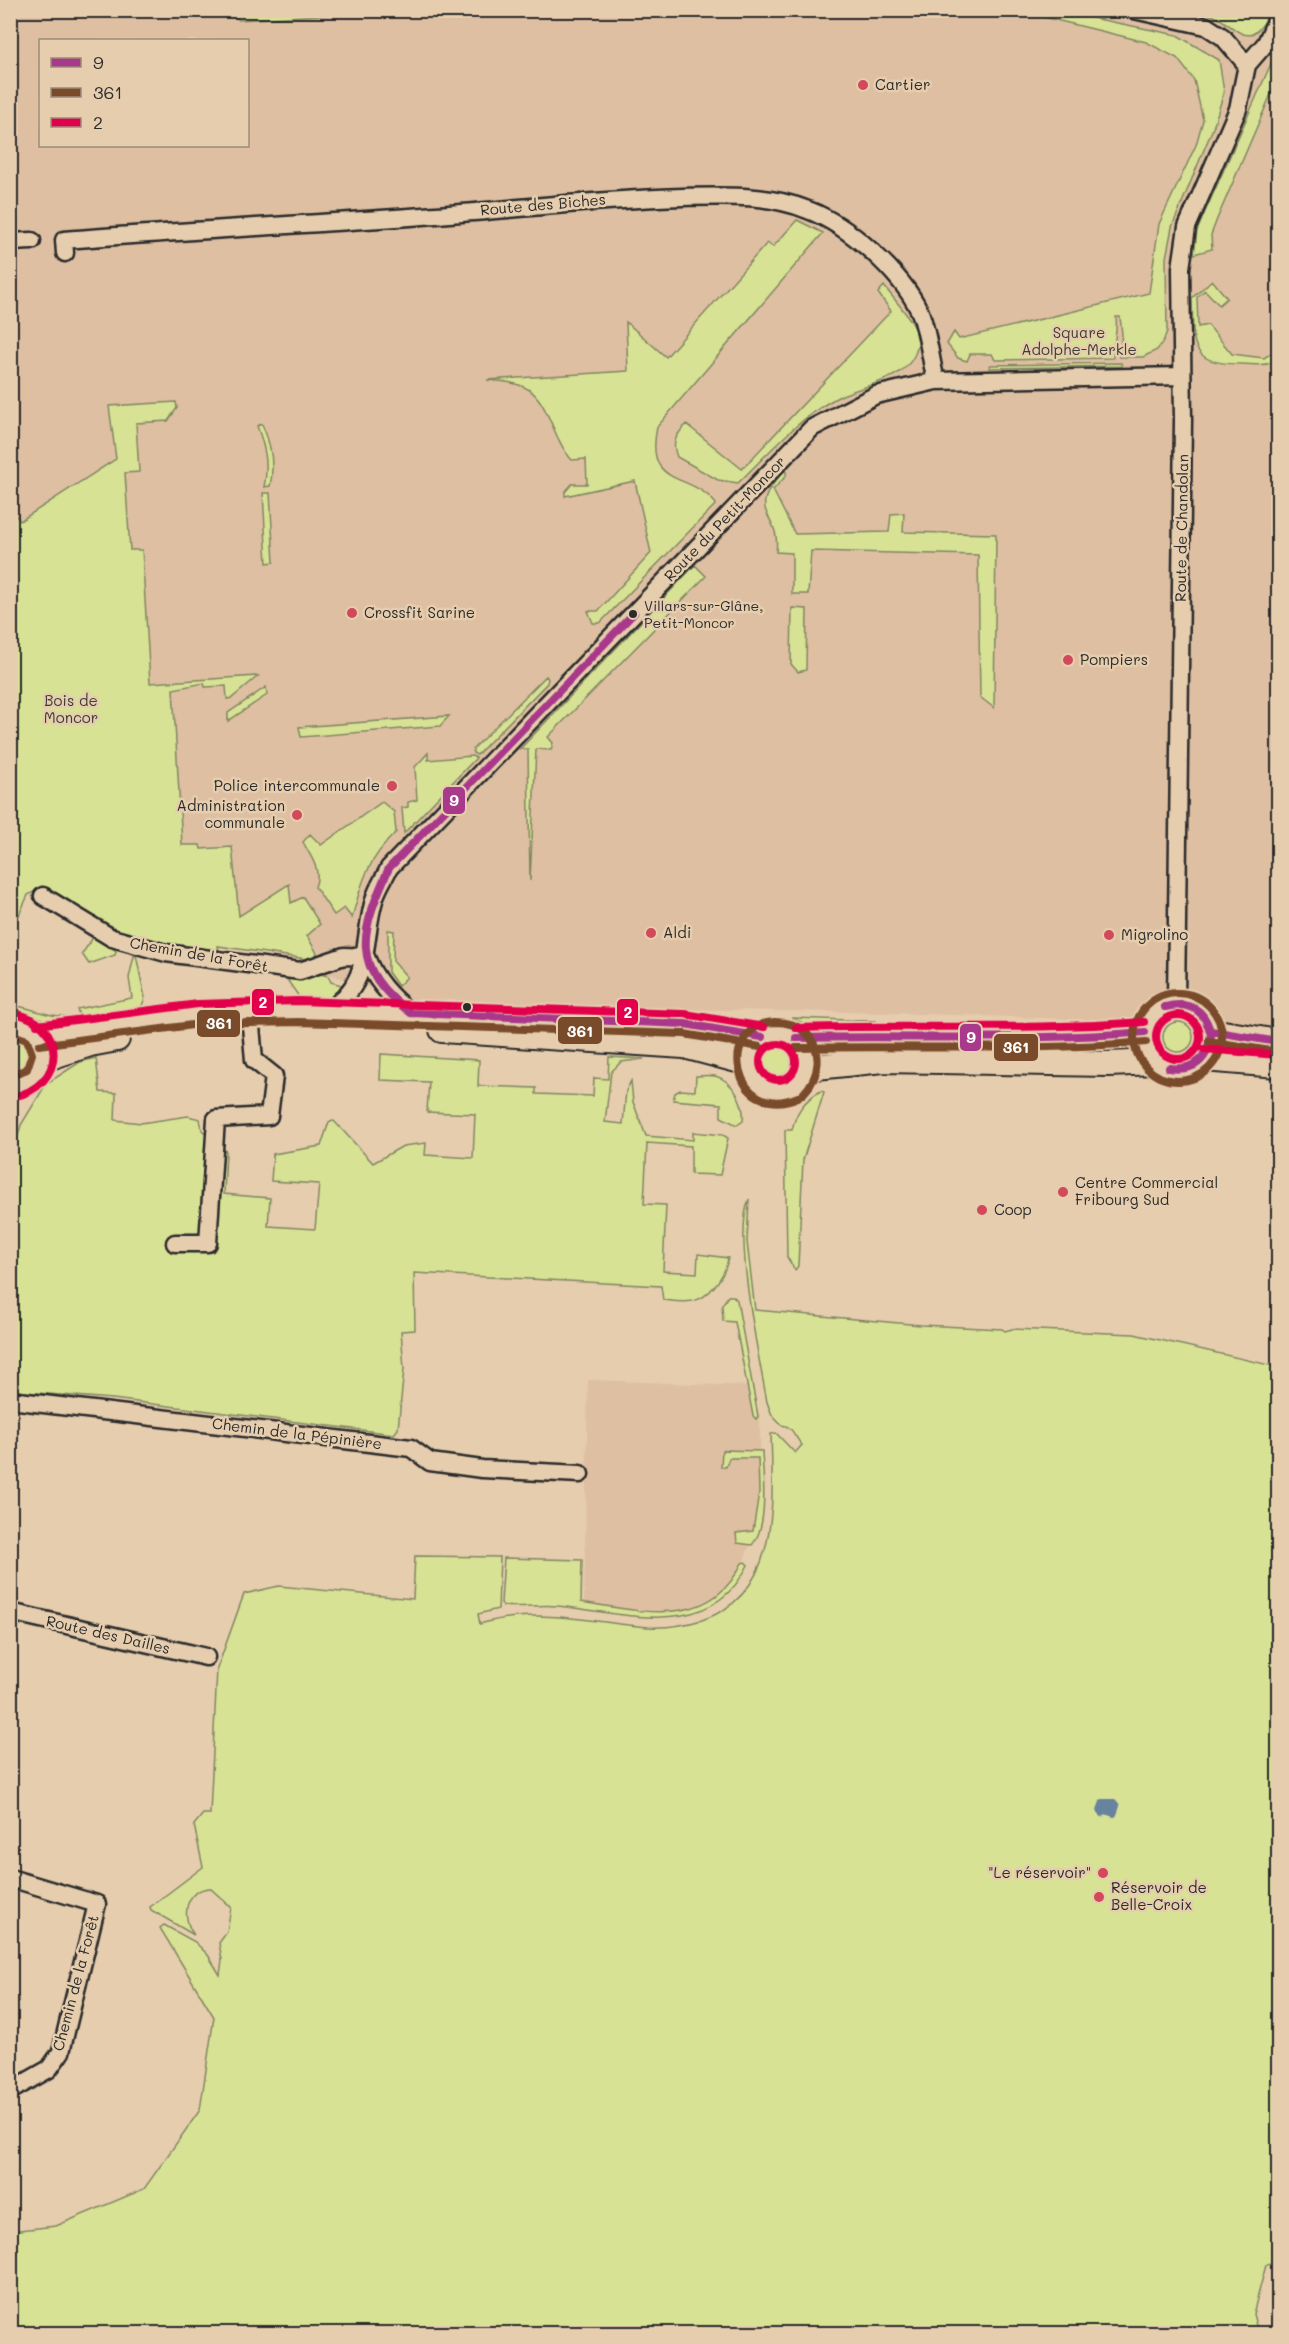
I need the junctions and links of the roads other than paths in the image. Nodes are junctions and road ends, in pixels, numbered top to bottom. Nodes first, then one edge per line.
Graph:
1 (1134, 10) edge
2 (1278, 16) edge
3 (1247, 65) junction
4 (32, 241) dead end
5 (10, 242) edge
6 (65, 253) dead end
7 (1182, 376) junction
8 (936, 381) junction
9 (42, 896) dead end
10 (366, 957) junction
11 (1176, 1003) junction
12 (327, 1011) junction
13 (411, 1013) junction
14 (10, 1023) edge
15 (251, 1026) junction
16 (1211, 1031) junction
17 (1145, 1032) junction
18 (38, 1035) junction
19 (762, 1037) junction
20 (796, 1038) junction
21 (1278, 1042) edge
22 (44, 1059) junction
23 (1203, 1059) junction
24 (1156, 1062) junction
25 (748, 1063) junction
26 (1278, 1065) edge
27 (807, 1068) junction
28 (11, 1089) edge
29 (176, 1243) dead end
30 (10, 1400) edge
31 (580, 1474) dead end
32 (10, 1612) edge
33 (206, 1657) dead end
34 (10, 1878) edge
35 (10, 2091) edge

1 - 3 street
2 - 3 street, Route de Chandolan
3 - 7 street, Route de Chandolan
4 - 5 street
6 - 8 street, Route des Biches
7 - 8 street, Route du Petit-Moncor
7 - 11 street, Route de Chandolan
8 - 10 street, Route du Petit-Moncor
9 - 10 street, Chemin de la Forêt
10 - 12 street, Route du Petit-Moncor
10 - 13 street
11 - 16 main road
11 - 17 main road
12 - 13 main road
12 - 18 main road
13 - 19 main road
14 - 18 main road
15 - 22 main road
15 - 25 main road
15 - 29 street
16 - 21 main road
16 - 23 main road
17 - 20 main road
17 - 24 main road
18 - 22 main road
19 - 20 main road
19 - 25 main road
20 - 27 main road
22 - 28 main road
23 - 24 main road
23 - 26 main road
24 - 27 main road
25 - 27 main road
30 - 31 street, Chemin de la Pépinière
32 - 33 street, Route des Dailles
34 - 35 street, Chemin de la Forêt

